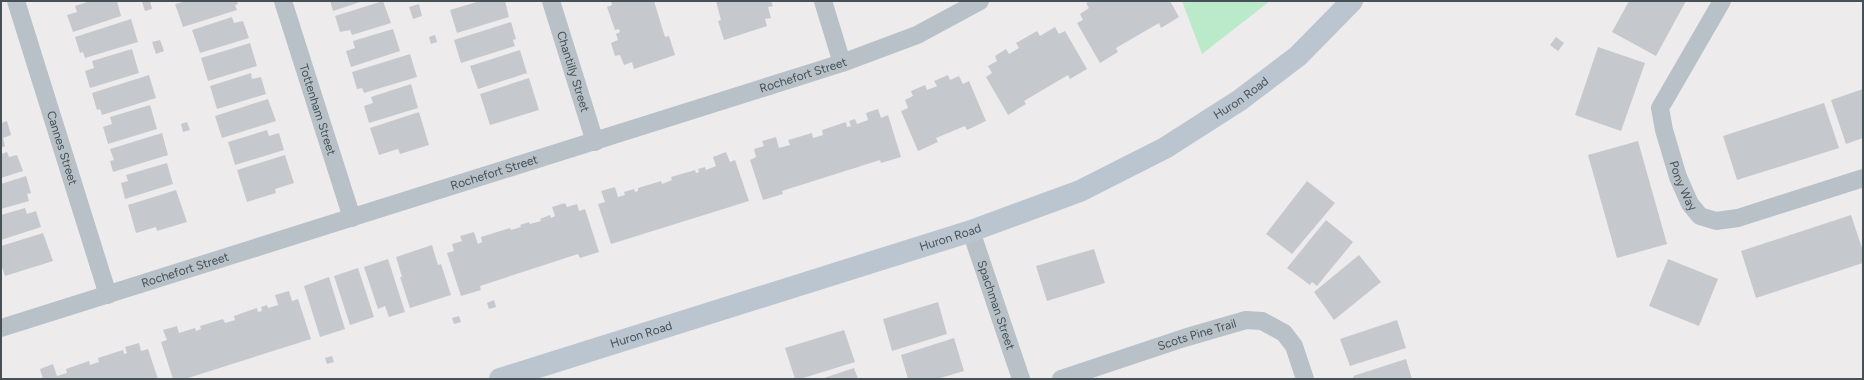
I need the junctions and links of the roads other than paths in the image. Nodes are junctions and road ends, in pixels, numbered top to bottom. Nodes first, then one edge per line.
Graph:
1 (16, 1) edge
2 (283, 1) edge
3 (551, 1) edge
4 (823, 1) edge
5 (980, 1) edge
6 (1352, 1) edge
7 (1722, 1) edge
8 (842, 63) junction
9 (595, 142) junction
10 (1863, 178) edge
11 (352, 218) junction
12 (971, 231) junction
13 (108, 295) junction
14 (1, 328) edge
15 (500, 379) edge
16 (1021, 379) edge
17 (1061, 379) edge
18 (1305, 379) edge

1 - 13 street, Cannes Street
2 - 11 street, Tottenham Street
3 - 9 street, Chantilly Street
4 - 8 street
5 - 8 street, Rochefort Street
6 - 12 main road, Huron Road
7 - 10 street, Pony Way
8 - 9 street, Rochefort Street
9 - 11 street, Rochefort Street
11 - 13 street, Rochefort Street
12 - 15 main road, Huron Road
12 - 16 street, Spachman Street
13 - 14 street, Rochefort Street
17 - 18 street, Scots Pine Trail

